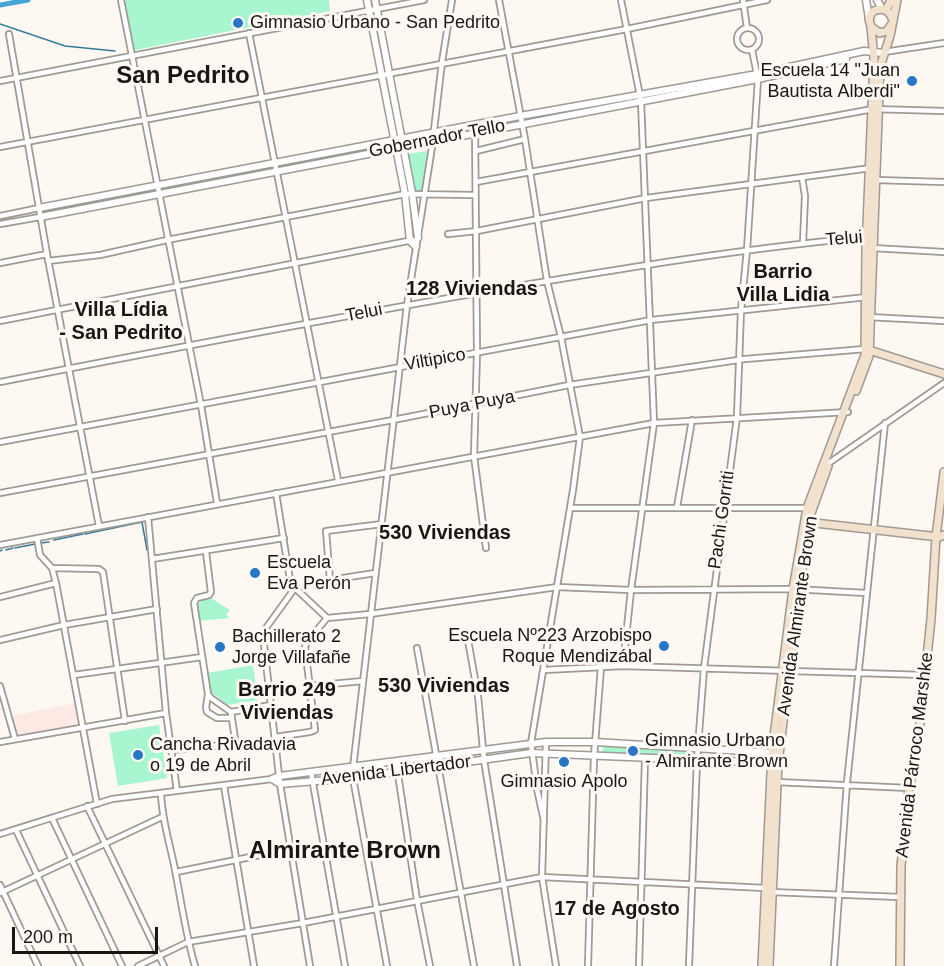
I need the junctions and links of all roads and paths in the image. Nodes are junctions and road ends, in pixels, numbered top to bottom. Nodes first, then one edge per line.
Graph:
1 (121, 0) edge
2 (366, 0) edge
3 (375, 0) edge
4 (424, 0) edge
5 (452, 0) edge
6 (499, 0) edge
7 (621, 0) edge
8 (767, 0) edge
9 (866, 0) edge
10 (877, 0) edge
11 (891, 0) edge
12 (897, 0) edge
13 (743, 2) edge
14 (377, 9) junction
15 (884, 9) junction
16 (368, 11) junction
17 (869, 19) junction
18 (892, 23) junction
19 (872, 27) junction
20 (747, 28) junction
21 (627, 29) junction
22 (249, 33) junction
23 (9, 34) dead end
24 (944, 43) edge
25 (752, 50) junction
26 (508, 51) junction
27 (873, 52) junction
28 (883, 52) junction
29 (132, 56) junction
30 (442, 62) junction
31 (389, 74) junction
32 (381, 75) junction
33 (758, 76) junction
34 (16, 78) junction
35 (0, 81) edge
36 (261, 97) junction
37 (641, 98) junction
38 (876, 109) junction
39 (944, 111) edge
40 (520, 116) junction
41 (144, 119) junction
42 (522, 123) junction
43 (475, 129) junction
44 (755, 130) junction
45 (433, 137) junction
46 (401, 138) junction
47 (525, 139) junction
48 (393, 140) junction
49 (27, 142) junction
50 (403, 146) junction
51 (0, 147) edge
52 (395, 148) junction
53 (643, 150) junction
54 (476, 151) junction
55 (274, 163) junction
56 (873, 168) junction
57 (275, 171) junction
58 (529, 171) junction
59 (802, 177) junction
60 (872, 180) junction
61 (476, 182) junction
62 (751, 183) junction
63 (944, 183) edge
64 (157, 186) junction
65 (412, 193) junction
66 (158, 194) junction
67 (405, 194) junction
68 (425, 194) junction
69 (475, 195) junction
70 (646, 198) junction
71 (39, 208) junction
72 (0, 216) edge
73 (286, 216) junction
74 (40, 217) junction
75 (537, 219) junction
76 (0, 224) edge
77 (477, 231) junction
78 (448, 234) dead end
79 (869, 237) junction
80 (418, 238) junction
81 (167, 240) junction
82 (410, 241) junction
83 (803, 243) junction
84 (416, 247) junction
85 (869, 248) junction
86 (747, 250) junction
87 (944, 252) edge
88 (47, 254) junction
89 (48, 261) junction
90 (0, 263) edge
91 (648, 263) junction
92 (296, 264) junction
93 (547, 281) junction
94 (176, 286) junction
95 (475, 293) junction
96 (869, 296) junction
97 (407, 305) junction
98 (57, 310) junction
99 (741, 310) junction
100 (869, 317) junction
101 (651, 320) junction
102 (0, 321) edge
103 (944, 321) edge
104 (308, 324) junction
105 (561, 337) junction
106 (189, 347) junction
107 (868, 350) junction
108 (477, 353) junction
109 (738, 360) junction
110 (400, 366) junction
111 (69, 369) junction
112 (652, 372) junction
113 (944, 374) edge
114 (0, 382) edge
115 (318, 382) junction
116 (944, 383) edge
117 (569, 385) junction
118 (475, 404) junction
119 (201, 405) junction
120 (845, 413) junction
121 (737, 417) junction
122 (393, 420) junction
123 (692, 420) junction
124 (654, 423) junction
125 (885, 423) junction
126 (80, 427) junction
127 (328, 431) junction
128 (580, 437) junction
129 (0, 442) edge
130 (209, 454) junction
131 (474, 456) junction
132 (830, 462) junction
133 (823, 468) junction
134 (387, 471) junction
135 (944, 472) edge
136 (90, 477) junction
137 (338, 480) junction
138 (276, 492) junction
139 (0, 493) edge
140 (218, 503) junction
141 (642, 507) junction
142 (677, 507) junction
143 (724, 507) junction
144 (570, 508) junction
145 (810, 508) junction
146 (148, 517) junction
147 (806, 522) junction
148 (382, 524) junction
149 (99, 526) junction
150 (874, 530) junction
151 (944, 535) edge
152 (936, 537) junction
153 (37, 538) junction
154 (284, 538) junction
155 (0, 545) edge
156 (486, 548) dead end
157 (206, 552) junction
158 (152, 559) junction
159 (52, 567) junction
160 (375, 573) junction
161 (56, 583) junction
162 (292, 585) junction
163 (557, 588) junction
164 (631, 590) junction
165 (713, 590) junction
166 (796, 590) junction
167 (866, 592) junction
168 (0, 597) edge
169 (157, 609) junction
170 (370, 614) junction
171 (109, 617) junction
172 (327, 618) junction
173 (64, 625) junction
174 (0, 640) edge
175 (468, 640) dead end
176 (417, 648) dead end
177 (202, 657) junction
178 (162, 662) junction
179 (623, 666) junction
180 (601, 667) junction
181 (704, 668) junction
182 (117, 669) junction
183 (544, 670) junction
184 (786, 670) junction
185 (857, 674) junction
186 (74, 675) junction
187 (925, 675) junction
188 (363, 681) junction
189 (0, 686) edge
190 (310, 686) junction
191 (208, 693) junction
192 (271, 705) junction
193 (231, 711) junction
194 (7, 712) junction
195 (166, 713) junction
196 (0, 714) edge
197 (232, 718) junction
198 (125, 721) junction
199 (84, 729) junction
200 (275, 737) junction
201 (15, 739) junction
202 (0, 742) edge
203 (546, 742) junction
204 (595, 742) junction
205 (531, 744) junction
206 (698, 747) junction
207 (483, 749) junction
208 (172, 750) junction
209 (531, 753) junction
210 (776, 753) junction
211 (548, 754) junction
212 (436, 756) junction
213 (594, 757) junction
214 (645, 759) junction
215 (484, 760) junction
216 (698, 760) junction
217 (396, 761) junction
218 (775, 763) junction
219 (438, 766) junction
220 (353, 768) junction
221 (311, 772) junction
222 (397, 773) junction
223 (276, 777) junction
224 (353, 778) junction
225 (313, 782) junction
226 (774, 782) junction
227 (280, 784) junction
228 (224, 786) junction
229 (846, 786) junction
230 (909, 788) junction
231 (177, 791) junction
232 (161, 793) junction
233 (97, 804) junction
234 (87, 806) junction
235 (162, 817) junction
236 (52, 818) junction
237 (544, 821) junction
238 (16, 830) junction
239 (0, 834) edge
240 (104, 843) junction
241 (290, 849) junction
242 (71, 859) junction
243 (235, 860) junction
244 (176, 872) junction
245 (36, 875) junction
246 (542, 877) junction
247 (590, 879) junction
248 (640, 882) junction
249 (503, 884) junction
250 (692, 884) junction
251 (0, 885) edge
252 (768, 890) junction
253 (1, 892) edge
254 (460, 892) junction
255 (839, 896) junction
256 (900, 897) junction
257 (417, 900) junction
258 (376, 908) junction
259 (336, 915) junction
260 (303, 923) junction
261 (249, 932) junction
262 (188, 942) junction
263 (159, 956) junction
264 (38, 966) edge
265 (80, 966) edge
266 (122, 966) edge
267 (138, 966) edge
268 (164, 966) edge
269 (195, 966) edge
270 (254, 966) edge
271 (310, 966) edge
272 (345, 966) edge
273 (387, 966) edge
274 (430, 966) edge
275 (474, 966) edge
276 (517, 966) edge
277 (556, 966) edge
278 (588, 966) edge
279 (639, 966) edge
280 (689, 966) edge
281 (762, 966) edge
282 (769, 966) edge
283 (834, 966) edge
284 (900, 966) edge

1 - 29 street
2 - 16 street
3 - 14 street
4 - 14 street
5 - 30 street
6 - 26 street
7 - 21 street
8 - 13 street
9 - 17 street
10 - 15 street
11 - 15 main road
12 - 18 main road, Avenida Almirante Brown
13 - 20 street
13 - 21 street
14 - 16 street
14 - 31 street
15 - 17 main road
15 - 18 main road
16 - 22 street
16 - 32 street
17 - 19 main road
18 - 19 main road
18 - 28 main road, Avenida Almirante Brown
19 - 27 main road, Avenida Almirante Brown
20 - 25 street
20 - 25 street
21 - 26 street
21 - 37 street
22 - 29 street
22 - 36 street
23 - 34 street
24 - 28 street, Gobernador Tello
25 - 33 street, Pachi Gorriti
26 - 30 street
26 - 40 street
27 - 28 street, Gobernador Tello
27 - 33 street, Gobernador Tello
27 - 38 main road, Avenida Almirante Brown
28 - 38 main road, Avenida Almirante Brown
29 - 34 street
29 - 41 street
30 - 31 street
30 - 45 street
31 - 32 street
31 - 46 street
32 - 36 street
32 - 48 street
33 - 37 street, Gobernador Tello
33 - 44 street, Pachi Gorriti
34 - 35 street
34 - 49 street
36 - 41 street
36 - 55 street
37 - 40 street, Gobernador Tello
37 - 42 street, Gobernador Tello
37 - 53 street
38 - 39 street
38 - 44 street
38 - 56 main road, Avenida Almirante Brown
40 - 42 street
40 - 43 street, Gobernador Tello
41 - 49 street
41 - 64 street
42 - 43 street, Gobernador Tello
42 - 47 street
43 - 45 street, Gobernador Tello
43 - 54 street
44 - 53 street
44 - 62 street, Pachi Gorriti
45 - 46 street, Gobernador Tello
45 - 50 street, Gobernador Tello
45 - 68 street
46 - 48 street, Gobernador Tello
46 - 50 street
47 - 54 street
47 - 58 street
48 - 52 street
48 - 55 street, Gobernador Tello
49 - 51 street
49 - 71 street
50 - 52 street, Gobernador Tello
50 - 65 street
52 - 57 street, Gobernador Tello
52 - 67 street
53 - 58 street
53 - 70 street
54 - 61 street
55 - 57 street
55 - 64 street, Gobernador Tello
56 - 59 street
56 - 60 main road, Avenida Almirante Brown
57 - 66 street, Gobernador Tello
57 - 73 street
58 - 61 street
58 - 75 street
59 - 62 street
59 - 83 street
60 - 63 street
60 - 79 main road, Avenida Almirante Brown
61 - 69 street
62 - 70 street
62 - 86 street, Pachi Gorriti
64 - 66 street
64 - 71 street, Gobernador Tello
65 - 67 street
65 - 68 street
65 - 80 street
66 - 74 street, Gobernador Tello
66 - 81 street
67 - 73 street
67 - 82 street
68 - 69 street
68 - 80 street
69 - 77 street
70 - 75 street
70 - 91 street
71 - 72 street, Gobernador Tello
71 - 74 street
73 - 81 street
73 - 92 street
74 - 76 street, Gobernador Tello
74 - 88 street
75 - 77 street
75 - 93 street
77 - 78 street
77 - 95 street
79 - 83 street, Telui
79 - 85 main road, Avenida Almirante Brown
80 - 82 street
80 - 84 street
81 - 89 street
81 - 94 street
82 - 84 street
82 - 92 street
83 - 86 street, Telui
84 - 97 street
85 - 87 street
85 - 96 main road, Avenida Almirante Brown
86 - 91 street, Telui
86 - 99 street, Pachi Gorriti
88 - 89 street
88 - 90 street
89 - 98 street
91 - 93 street, Telui
91 - 101 street
92 - 94 street
92 - 104 street
93 - 95 street, Telui
93 - 105 street
94 - 98 street
94 - 106 street
95 - 97 street, Telui
95 - 108 street
96 - 99 street, Viltipico
96 - 100 main road, Avenida Almirante Brown
97 - 104 street, Telui
97 - 110 street
98 - 102 street
98 - 111 street
99 - 101 street, Viltipico
99 - 109 street, Pachi Gorriti
100 - 103 street
100 - 107 main road, Avenida Almirante Brown
101 - 105 street, Viltipico
101 - 112 street
104 - 106 street, Telui
104 - 115 street
105 - 108 street, Viltipico
105 - 117 street
106 - 111 street, Telui
106 - 119 street
107 - 109 street, Puya Puya
107 - 113 main road, Puya Puya
107 - 120 main road, Avenida Almirante Brown
108 - 110 street, Viltipico
108 - 118 street
109 - 112 street, Puya Puya
109 - 121 street, Pachi Gorriti
110 - 115 street, Viltipico
110 - 122 street
111 - 114 street, Telui
111 - 126 street
112 - 117 street, Puya Puya
112 - 124 street
115 - 119 street, Viltipico
115 - 127 street
116 - 125 street
117 - 118 street, Puya Puya
117 - 128 street
118 - 122 street, Puya Puya
118 - 131 street
119 - 126 street, Viltipico
119 - 130 street
120 - 121 street
120 - 132 main road, Avenida Almirante Brown
120 - 133 main road, Avenida Almirante Brown
121 - 123 street
121 - 143 street, Pachi Gorriti
122 - 127 street, Puya Puya
122 - 134 street
123 - 124 street
123 - 142 street
124 - 128 street
124 - 141 street
125 - 132 street
125 - 150 street
126 - 129 street, Viltipico
126 - 136 street
127 - 130 street, Puya Puya
127 - 137 street
128 - 131 street
128 - 144 street
130 - 136 street, Puya Puya
130 - 140 street
131 - 134 street
131 - 156 street
132 - 133 street
132 - 145 main road, Avenida Almirante Brown
133 - 145 main road, Avenida Almirante Brown
134 - 137 street
134 - 148 street
135 - 152 main road, Avenida Párroco Marshke
136 - 139 street, Puya Puya
136 - 149 street
137 - 138 street
138 - 140 street
138 - 154 street
140 - 146 street
141 - 142 street
141 - 144 street
141 - 164 street
142 - 143 street
143 - 145 street
143 - 165 street, Pachi Gorriti
144 - 163 street
145 - 147 main road, Avenida Almirante Brown
146 - 149 street
146 - 158 street
147 - 150 main road
147 - 166 main road, Avenida Almirante Brown
148 - 160 street
148 - 160 street
149 - 153 street
150 - 152 main road
150 - 167 street
151 - 152 main road
152 - 187 main road, Avenida Párroco Marshke
153 - 155 street
153 - 159 street
154 - 157 street
154 - 162 street
157 - 158 street
157 - 177 street
158 - 169 street
159 - 161 street
159 - 171 street
160 - 170 street
161 - 168 street
161 - 173 street
162 - 172 street
162 - 192 street
163 - 164 street
163 - 170 street
163 - 183 street
164 - 165 street
164 - 179 street
165 - 166 street
165 - 181 street, Pachi Gorriti
166 - 167 street
166 - 184 main road, Avenida Almirante Brown
167 - 185 street
169 - 171 street
169 - 178 street
170 - 172 street
170 - 188 street
171 - 173 street
171 - 182 street
172 - 190 street
173 - 174 street
173 - 186 street
175 - 207 street
176 - 212 street
177 - 178 street
177 - 191 street
178 - 182 street
178 - 195 street
179 - 180 street
179 - 181 street
180 - 183 street
180 - 204 street
181 - 184 street
181 - 206 street, Pachi Gorriti
182 - 186 street
182 - 198 street
183 - 205 street
184 - 185 street
184 - 210 main road, Avenida Almirante Brown
185 - 187 street
185 - 229 street
186 - 199 street
187 - 230 main road, Avenida Párroco Marshke
188 - 190 street
188 - 220 street
189 - 194 street
190 - 200 street
191 - 193 street
191 - 197 street
192 - 193 street
192 - 200 street
193 - 197 street
194 - 196 street
194 - 201 street
195 - 198 street
195 - 208 street
197 - 208 street
198 - 199 street
199 - 201 street
199 - 233 street
200 - 223 street
201 - 202 street
203 - 204 street, Avenida Libertador
203 - 205 street, Avenida Libertador
203 - 211 street
204 - 206 street, Avenida Libertador
204 - 213 street
205 - 207 street, Avenida Libertador
205 - 209 street
206 - 210 street, Avenida Libertador
206 - 216 street, Pachi Gorriti
207 - 212 street, Avenida Libertador
207 - 215 street
208 - 231 street
209 - 211 street, Avenida Libertador
209 - 215 street, Avenida Libertador
209 - 237 street
210 - 218 main road, Avenida Almirante Brown
211 - 213 street, Avenida Libertador
211 - 237 street
212 - 217 street, Avenida Libertador
212 - 219 street
213 - 214 street, Avenida Libertador
213 - 247 street
214 - 216 street, Avenida Libertador
214 - 248 street
215 - 219 street, Avenida Libertador
215 - 249 street
216 - 218 street, Avenida Libertador
216 - 250 street, Pachi Gorriti
217 - 220 street, Avenida Libertador
217 - 222 street
218 - 226 main road, Avenida Almirante Brown
219 - 222 street, Avenida Libertador
219 - 254 street
220 - 221 street, Avenida Libertador
220 - 224 street
221 - 223 street, Avenida Libertador
221 - 225 street
222 - 224 street, Avenida Libertador
222 - 257 street
223 - 227 street
223 - 228 street
224 - 225 street, Avenida Libertador
224 - 258 street
225 - 227 street, Avenida Libertador
225 - 259 street
226 - 229 street
226 - 252 main road, Avenida Almirante Brown
227 - 241 street
228 - 231 street
228 - 243 street
229 - 230 street
229 - 255 street
230 - 256 main road, Avenida Párroco Marshke
231 - 232 street
232 - 233 street
232 - 235 street
233 - 234 street
234 - 236 street
234 - 240 street
235 - 240 street
235 - 244 street
236 - 238 street
236 - 242 street
237 - 246 street
238 - 239 street
238 - 245 street
240 - 242 street
240 - 263 street
241 - 243 street
241 - 260 street
242 - 245 street
242 - 266 street
243 - 244 street
243 - 261 street
244 - 262 street
245 - 253 street
245 - 265 street
246 - 247 street
246 - 249 street
246 - 277 street
247 - 248 street
247 - 278 street
248 - 250 street
248 - 279 street
249 - 254 street
249 - 276 street
250 - 252 street
250 - 280 street, Pachi Gorriti
251 - 253 street
252 - 255 street
252 - 281 main road, Avenida Almirante Brown
252 - 282 main road, Avenida Almirante Brown
253 - 264 street
254 - 257 street
254 - 275 street
255 - 256 street
255 - 283 street
256 - 284 main road, Avenida Párroco Marshke
257 - 258 street
257 - 274 street
258 - 259 street
258 - 273 street
259 - 260 street
259 - 272 street
260 - 261 street
260 - 271 street
261 - 262 street
261 - 270 street
262 - 263 street
262 - 269 street
263 - 267 street
263 - 268 street

